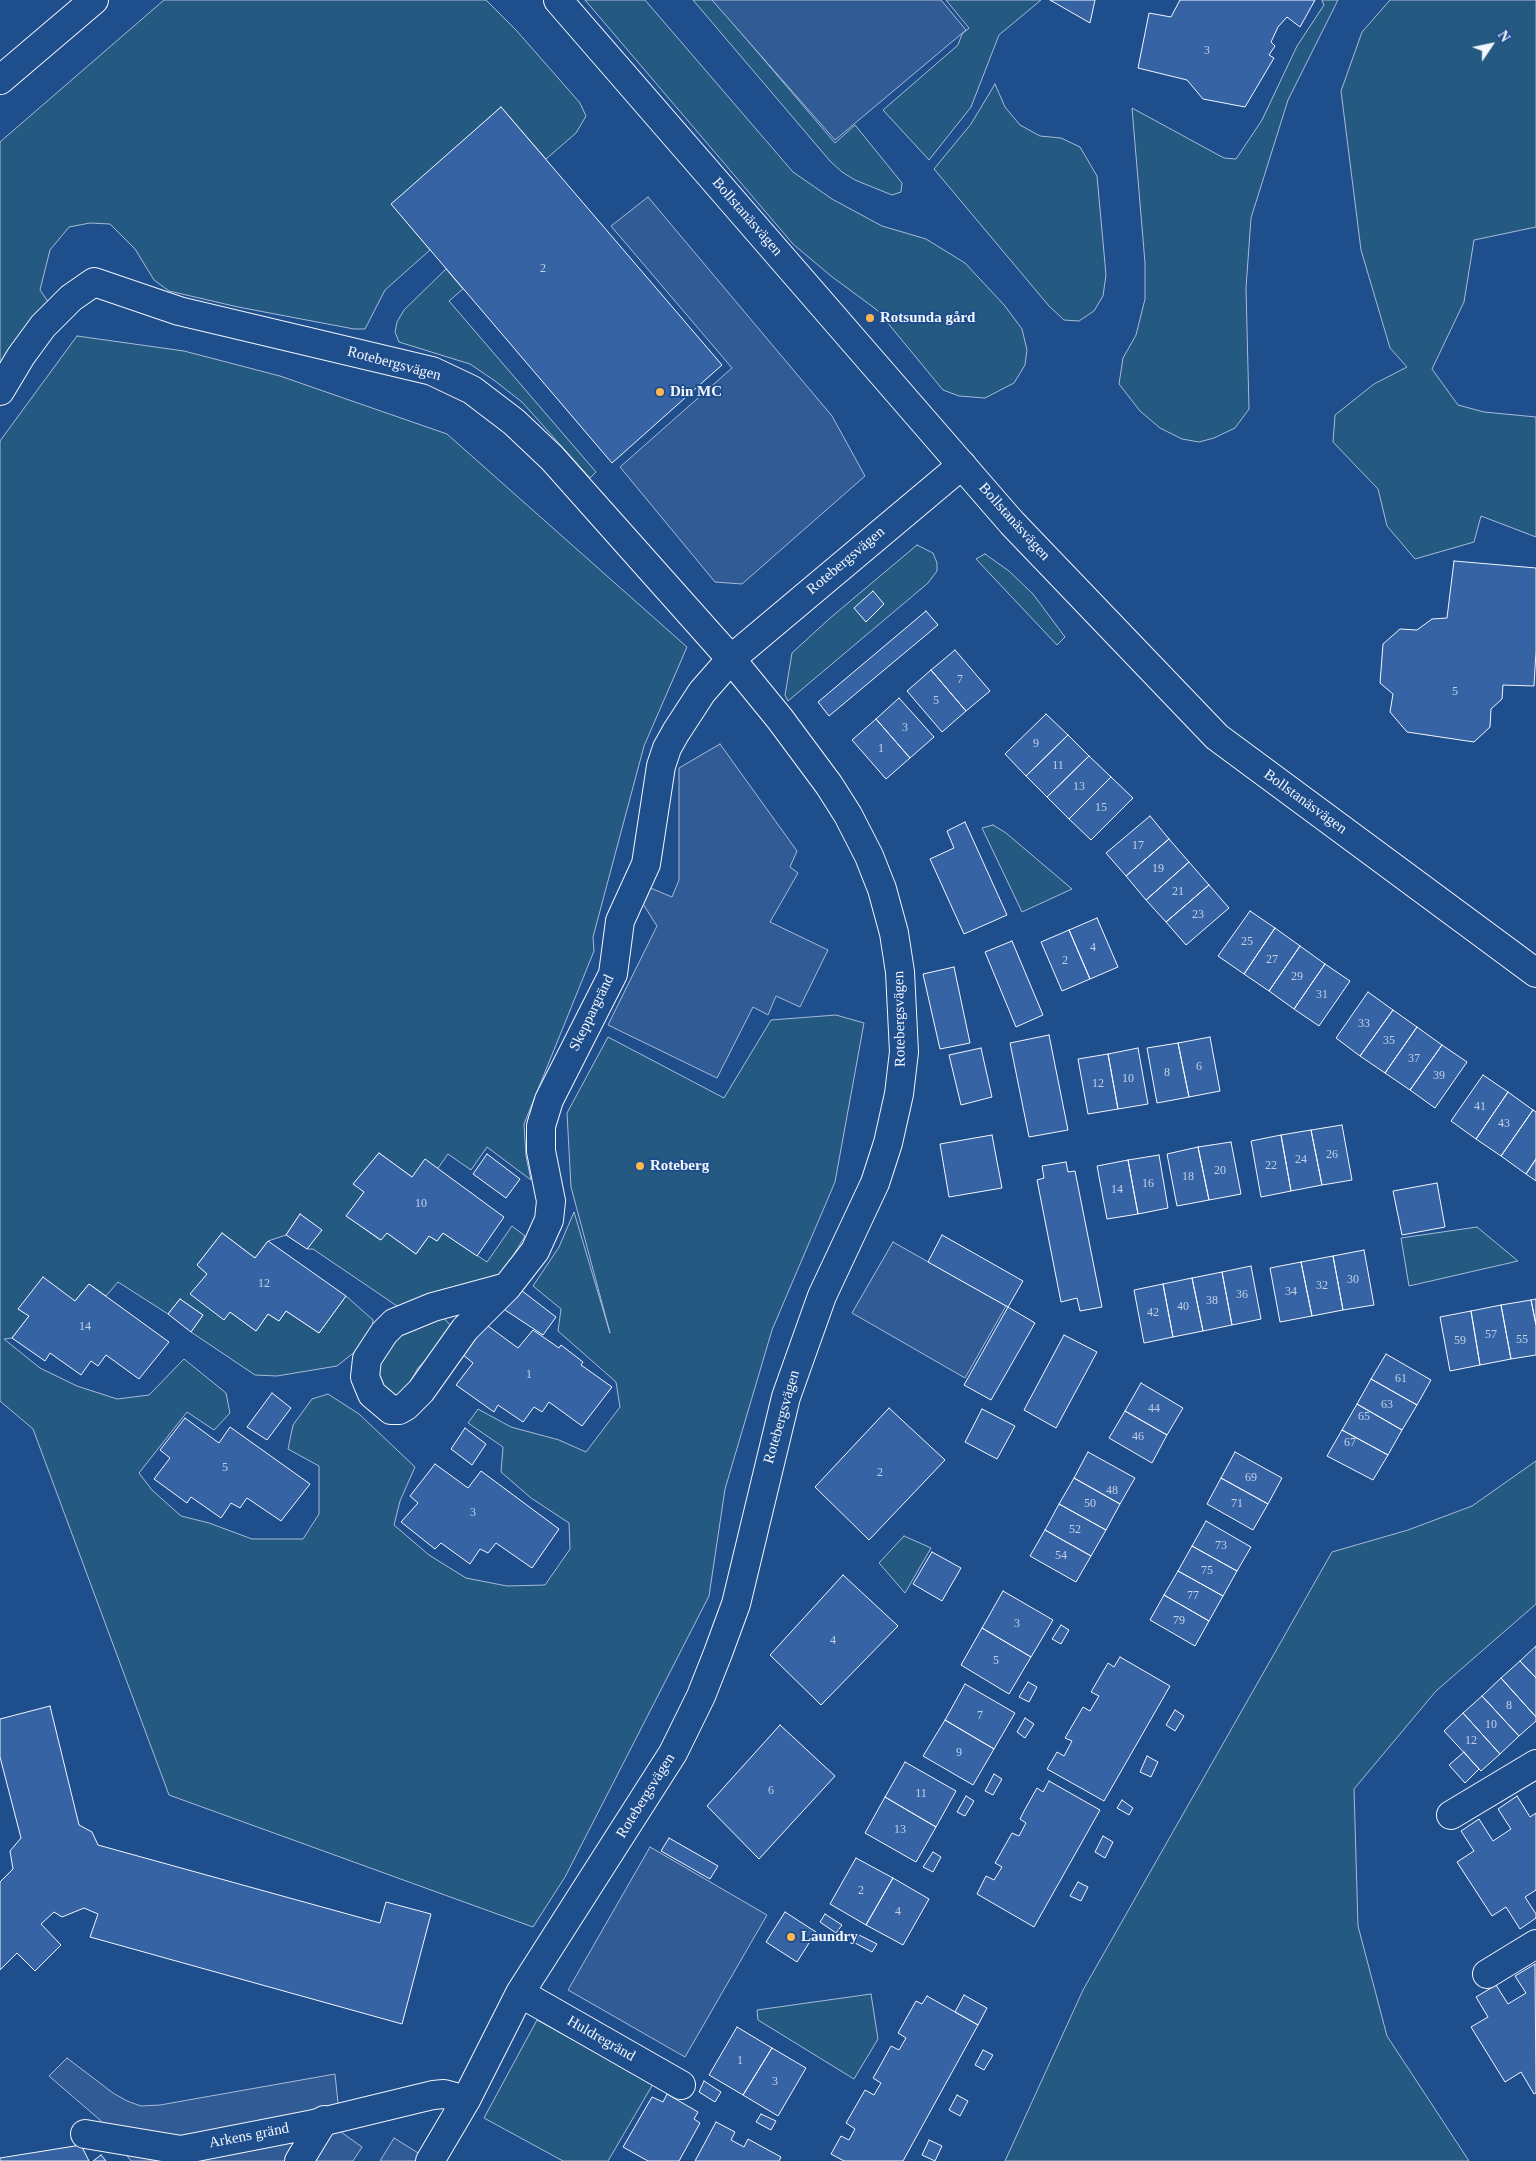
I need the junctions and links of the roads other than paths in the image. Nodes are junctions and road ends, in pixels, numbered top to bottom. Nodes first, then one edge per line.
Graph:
1 (94, 0) edge
2 (558, 0) edge
3 (0, 80) edge
4 (0, 391) edge
5 (962, 465) junction
6 (731, 659) junction
7 (1536, 973) edge
8 (507, 1287) junction
9 (1536, 1764) edge
10 (1451, 1815) dead end
11 (1536, 1944) edge
12 (1487, 1974) dead end
13 (520, 1993) junction
14 (681, 2085) dead end
15 (466, 2100) junction
16 (324, 2120) junction
17 (85, 2134) dead end
18 (299, 2161) edge
19 (430, 2161) edge

1 - 3 main road
2 - 5 main road, Bollstanäsvägen
4 - 6 main road, Rotebergsvägen
5 - 6 main road, Rotebergsvägen
5 - 7 main road, Bollstanäsvägen
6 - 8 main road, Skeppargränd
6 - 13 main road, Rotebergsvägen
8 - 8 main road, Skeppargränd
9 - 10 main road
11 - 12 main road
13 - 14 main road, Huldregränd
13 - 15 main road, Rotebergsvägen
15 - 16 main road, Arkens gränd
15 - 19 main road, Rotebergsvägen
16 - 17 main road, Arkens gränd
16 - 18 main road, Arkens gränd

